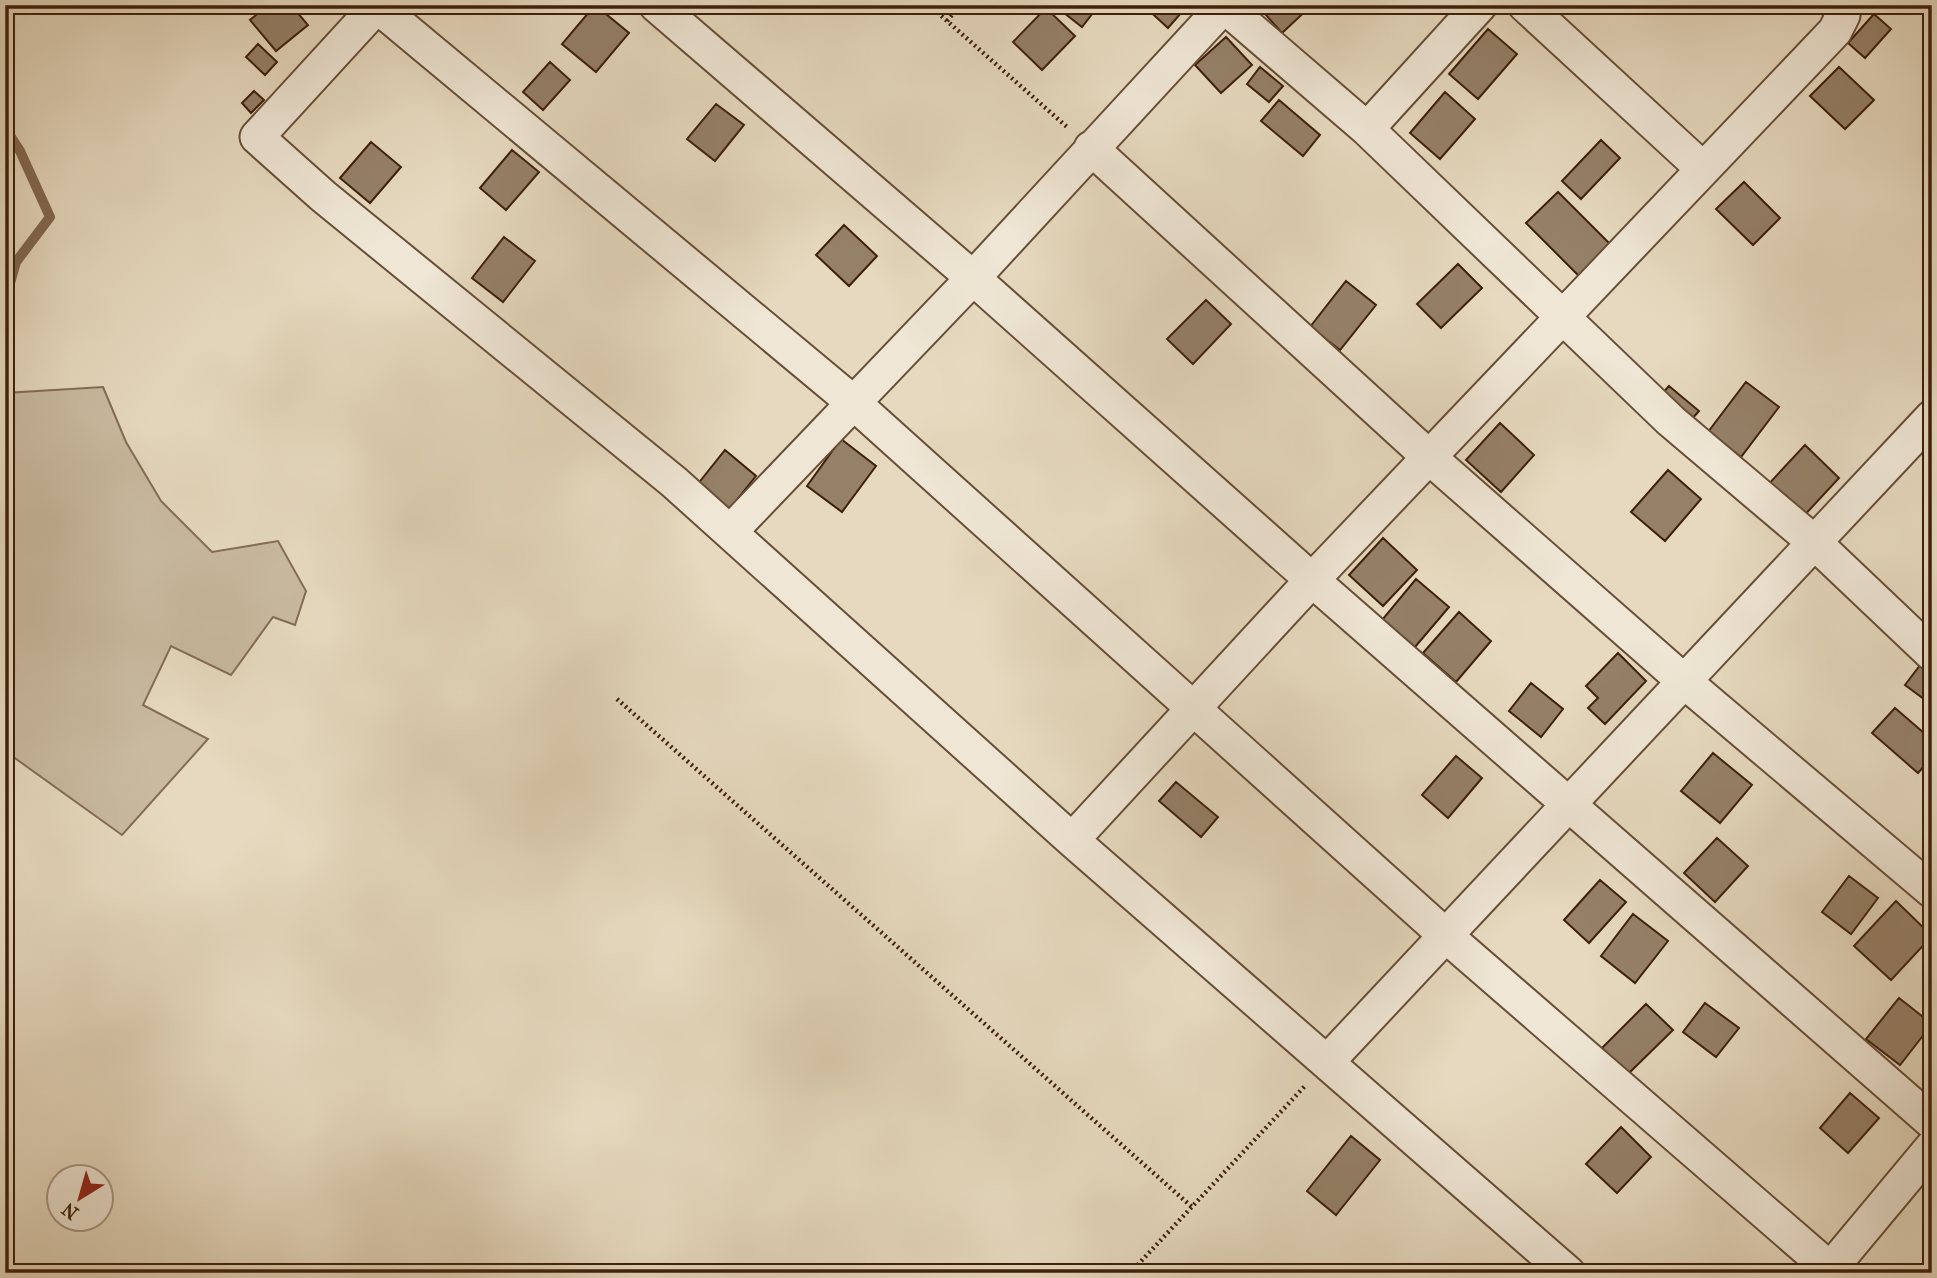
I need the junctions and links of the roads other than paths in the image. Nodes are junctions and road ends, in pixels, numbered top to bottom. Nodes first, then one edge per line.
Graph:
1 (656, 5) edge
2 (1480, 5) edge
3 (1525, 5) edge
4 (1837, 5) edge
5 (377, 6) edge
6 (1367, 129) junction
7 (1091, 148) junction
8 (1703, 169) junction
9 (973, 278) junction
10 (1563, 315) junction
11 (855, 404) junction
12 (1932, 417) edge
13 (1430, 458) junction
14 (730, 532) junction
15 (1814, 542) junction
16 (1312, 580) junction
17 (1932, 654) edge
18 (1685, 682) junction
19 (1192, 710) junction
20 (1568, 803) junction
21 (1072, 840) junction
22 (1932, 891) edge
23 (1445, 935) junction
24 (1327, 1062) junction
25 (1932, 1122) edge
26 (1932, 1147) edge
27 (1828, 1271) edge
28 (1569, 1273) edge

1 - 9 street
2 - 6 street
3 - 8 street
4 - 8 street
5 - 11 street
5 - 14 street
6 - 7 street
6 - 10 street
7 - 9 street
7 - 13 street
8 - 10 street
9 - 11 street
9 - 16 street
10 - 13 street
10 - 15 street
11 - 14 street
11 - 19 street
12 - 15 street
13 - 16 street
13 - 18 street
14 - 21 street
15 - 17 street
15 - 18 street
16 - 19 street
16 - 20 street
18 - 20 street
18 - 22 street
19 - 21 street
19 - 23 street
20 - 23 street
20 - 25 street
21 - 24 street
23 - 24 street
23 - 27 street
24 - 28 street
26 - 27 street

